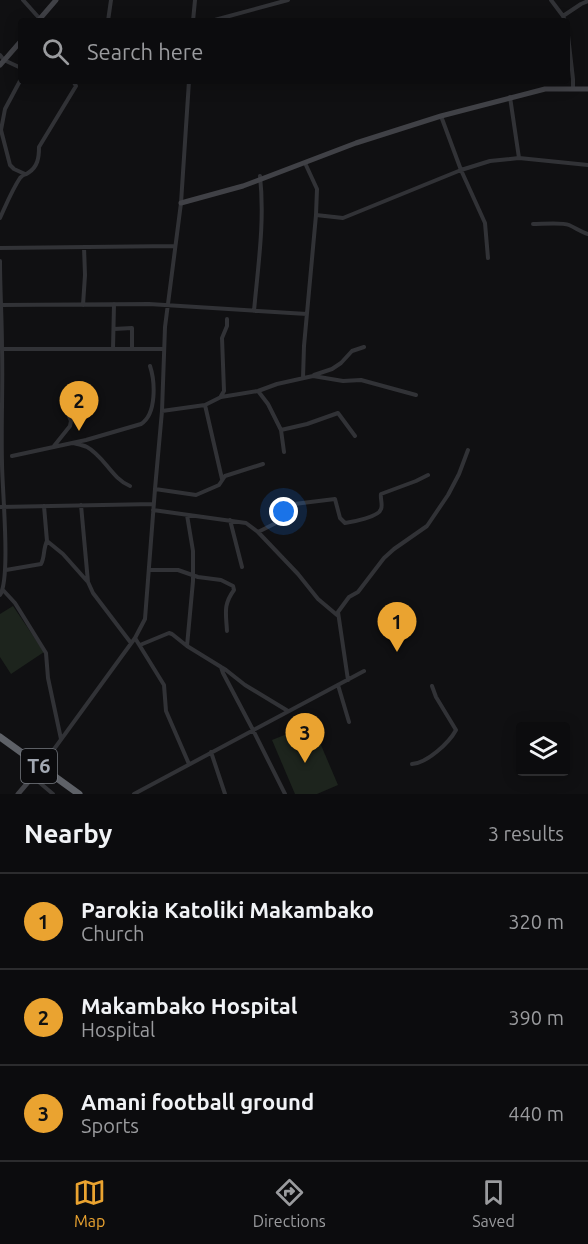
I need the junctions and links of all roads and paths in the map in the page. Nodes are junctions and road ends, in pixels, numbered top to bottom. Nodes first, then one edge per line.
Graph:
1 (24, 0) edge
2 (56, 0) edge
3 (111, 0) edge
4 (195, 0) edge
5 (288, 0) edge
6 (551, 0) edge
7 (588, 1) edge
8 (38, 18) edge
9 (41, 18) edge
10 (108, 18) edge
11 (193, 18) edge
12 (222, 18) edge
13 (564, 18) edge
14 (18, 44) edge
15 (570, 53) edge
16 (2, 60) edge
17 (18, 67) edge
18 (18, 84) edge
19 (76, 84) edge
20 (189, 84) edge
21 (573, 88) junction
22 (588, 88) edge
23 (510, 98) junction
24 (441, 116) junction
25 (519, 158) junction
26 (305, 163) junction
27 (588, 165) edge
28 (461, 170) junction
29 (25, 174) junction
30 (260, 178) junction
31 (181, 202) junction
32 (316, 215) junction
33 (0, 218) edge
34 (533, 224) dead end
35 (588, 234) edge
36 (175, 246) junction
37 (84, 247) junction
38 (0, 248) edge
39 (488, 258) dead end
40 (0, 261) edge
41 (114, 304) junction
42 (0, 305) edge
43 (83, 305) junction
44 (167, 305) junction
45 (254, 311) junction
46 (307, 314) junction
47 (227, 319) dead end
48 (114, 329) junction
49 (364, 347) dead end
50 (1, 349) edge
51 (113, 349) junction
52 (132, 349) junction
53 (163, 349) junction
54 (150, 366) dead end
55 (313, 376) junction
56 (303, 378) junction
57 (258, 391) junction
58 (416, 395) dead end
59 (0, 397) edge
60 (221, 397) junction
61 (205, 405) junction
62 (66, 409) dead end
63 (162, 411) junction
64 (281, 430) junction
65 (356, 436) dead end
66 (69, 443) junction
67 (53, 447) junction
68 (468, 450) dead end
69 (284, 452) dead end
70 (12, 456) dead end
71 (1, 463) edge
72 (263, 464) dead end
73 (428, 475) dead end
74 (222, 479) junction
75 (130, 486) dead end
76 (154, 489) junction
77 (81, 505) junction
78 (44, 506) junction
79 (2, 507) edge
80 (153, 507) junction
81 (187, 515) junction
82 (230, 520) junction
83 (258, 532) junction
84 (47, 541) junction
85 (242, 567) dead end
86 (6, 570) junction
87 (149, 570) junction
88 (192, 575) junction
89 (88, 582) junction
90 (1, 592) edge
91 (338, 616) junction
92 (227, 631) dead end
93 (135, 638) junction
94 (131, 643) junction
95 (140, 645) junction
96 (187, 646) junction
97 (221, 667) junction
98 (364, 671) dead end
99 (348, 680) junction
100 (338, 685) junction
101 (432, 686) dead end
102 (288, 711) junction
103 (349, 722) dead end
104 (253, 730) junction
105 (1, 739) edge
106 (61, 740) junction
107 (211, 752) junction
108 (189, 764) junction
109 (412, 764) dead end
110 (40, 767) junction
111 (32, 777) junction
112 (18, 794) edge
113 (53, 794) edge
114 (79, 794) edge
115 (134, 794) edge
116 (225, 794) edge
117 (285, 794) edge

1 - 8 street
2 - 9 street
3 - 10 street
4 - 11 street
5 - 12 street
6 - 13 street
7 - 13 street
14 - 16 street
15 - 21 street
16 - 17 street
18 - 29 street
19 - 29 street
20 - 31 street
21 - 22 street
21 - 23 street
23 - 24 street
23 - 25 street
24 - 26 street
24 - 28 street
25 - 27 street
25 - 28 street
26 - 30 street
26 - 32 street
28 - 32 street
28 - 39 street
29 - 33 street
30 - 31 street
30 - 45 street
31 - 36 street
32 - 46 street
34 - 35 street
36 - 37 street
36 - 44 street
37 - 38 street
37 - 43 street
40 - 42 street
41 - 43 street
41 - 44 street
41 - 48 street
42 - 43 street
42 - 50 street
44 - 45 street
44 - 53 street
45 - 46 street
46 - 56 street
47 - 60 street
48 - 51 street
48 - 52 street
49 - 55 street
50 - 51 street
50 - 59 street
51 - 52 street
52 - 53 street
53 - 63 street
54 - 66 street
55 - 56 street
55 - 58 street
56 - 57 street
57 - 60 street
57 - 64 street
59 - 71 street
60 - 61 street
61 - 63 street
61 - 74 street
62 - 67 street
63 - 76 street
64 - 65 street
64 - 69 street
66 - 67 street
66 - 75 street
67 - 70 street
68 - 91 street
71 - 79 street
72 - 74 street
73 - 83 street
74 - 76 street
76 - 80 street
77 - 78 street
77 - 80 street
77 - 89 street
78 - 79 street
78 - 84 street
79 - 86 street
80 - 81 street
80 - 87 street
81 - 82 street
81 - 88 street
82 - 83 street
82 - 85 street
83 - 91 street
84 - 86 street
84 - 89 street
86 - 90 street
87 - 88 street
87 - 93 street
88 - 92 street
88 - 96 street
89 - 94 street
90 - 106 street
91 - 99 street
93 - 94 street
93 - 95 street
94 - 106 street
95 - 96 street
95 - 108 street
96 - 97 street
97 - 102 street
97 - 104 street
98 - 99 street
99 - 100 street
100 - 102 street
100 - 103 street
101 - 109 street
102 - 104 street
104 - 107 street
104 - 117 street
105 - 110 highway, T6
106 - 110 street
107 - 108 street
107 - 116 street
108 - 115 street
110 - 111 street
110 - 114 highway, T6
111 - 112 street
111 - 113 street

